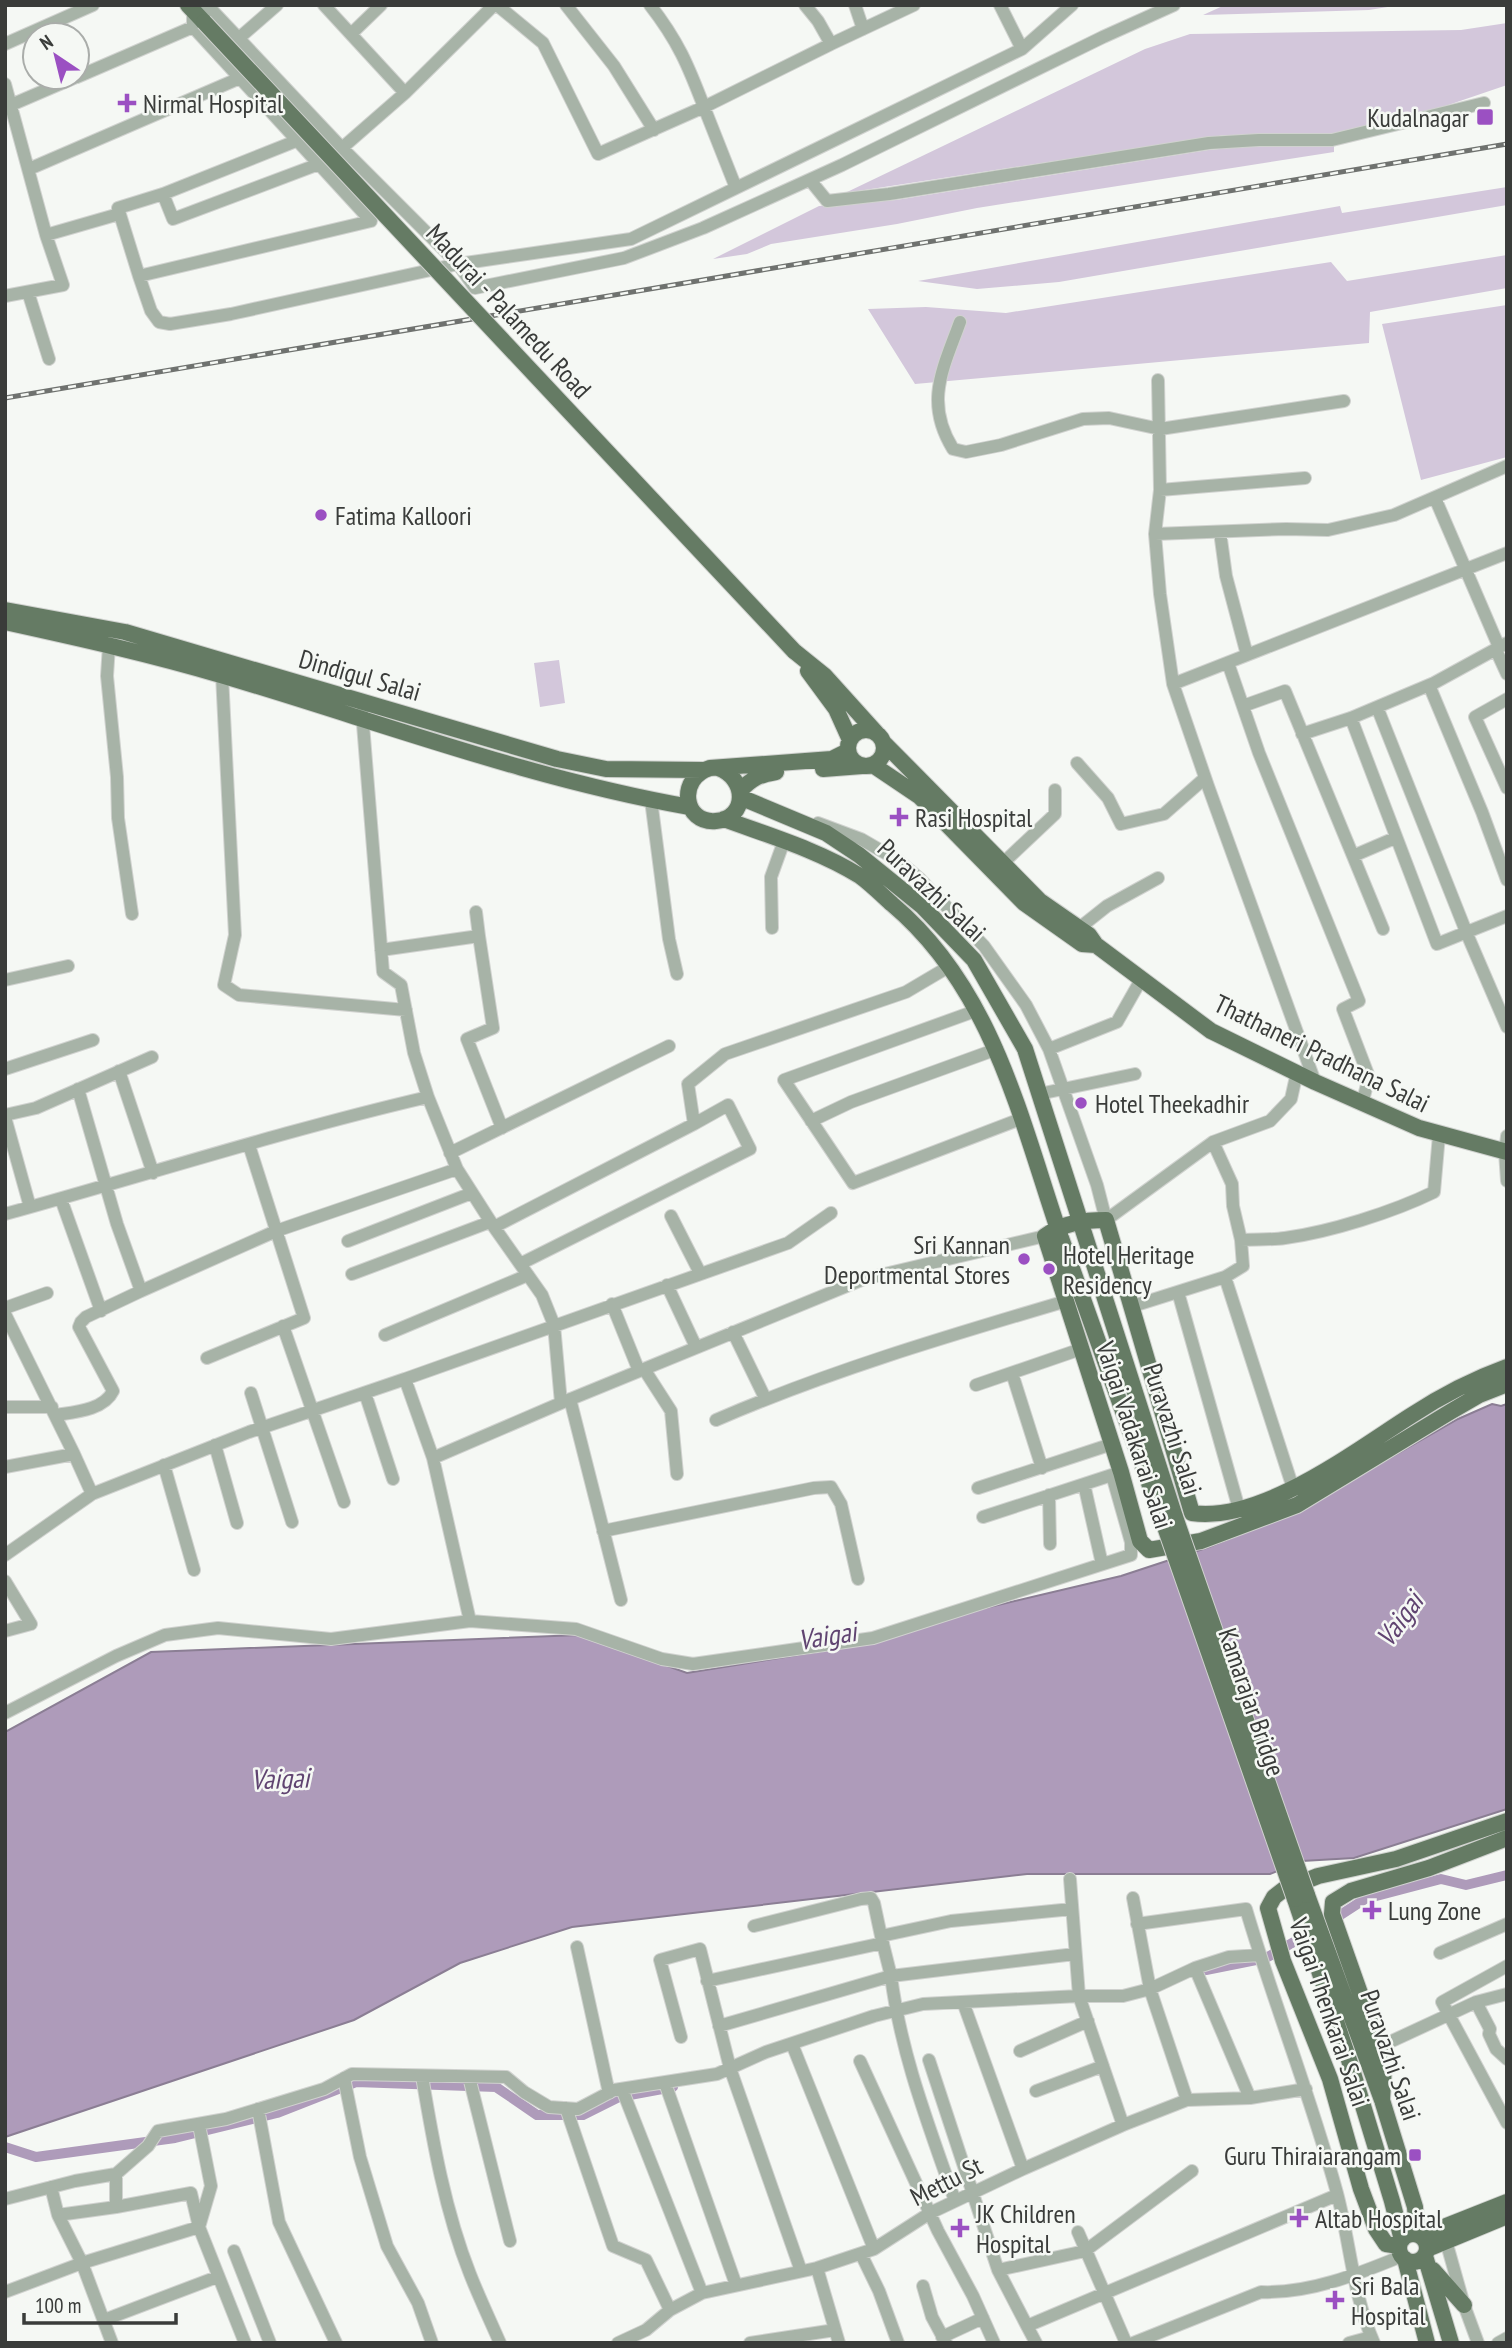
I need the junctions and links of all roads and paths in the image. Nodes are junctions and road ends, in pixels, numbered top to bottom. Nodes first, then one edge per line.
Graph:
1 (93, 5) edge
2 (277, 5) edge
3 (324, 5) edge
4 (381, 5) edge
5 (496, 5) edge
6 (566, 5) edge
7 (650, 5) edge
8 (805, 5) edge
9 (855, 5) edge
10 (914, 5) edge
11 (1000, 5) edge
12 (1072, 5) edge
13 (1174, 5) edge
14 (194, 16) edge
15 (863, 29) junction
16 (351, 34) junction
17 (239, 38) junction
18 (5, 44) edge
19 (831, 44) junction
20 (1022, 49) junction
21 (91, 69) edge
22 (240, 78) junction
23 (5, 84) edge
24 (44, 91) edge
25 (405, 93) junction
26 (1485, 103) dead end
27 (11, 105) junction
28 (704, 107) junction
29 (654, 130) junction
30 (296, 141) junction
31 (342, 148) junction
32 (319, 164) junction
33 (29, 169) junction
34 (810, 180) junction
35 (736, 188) junction
36 (163, 194) junction
37 (119, 214) junction
38 (46, 236) junction
39 (457, 264) junction
40 (139, 276) junction
41 (28, 292) junction
42 (5, 296) edge
43 (960, 322) dead end
44 (48, 359) dead end
45 (1157, 380) dead end
46 (1344, 401) dead end
47 (1160, 429) junction
48 (1507, 466) edge
49 (1306, 478) dead end
50 (1160, 491) junction
51 (1435, 498) junction
52 (1220, 532) junction
53 (1155, 534) junction
54 (1507, 553) edge
55 (1466, 570) junction
56 (5, 610) edge
57 (5, 622) edge
58 (109, 645) junction
59 (1501, 647) edge
60 (794, 651) junction
61 (1247, 655) junction
62 (1228, 663) junction
63 (1507, 674) edge
64 (222, 675) junction
65 (1174, 684) junction
66 (1429, 685) junction
67 (1507, 699) edge
68 (361, 701) junction
69 (1243, 706) junction
70 (1377, 707) junction
71 (1351, 718) junction
72 (363, 720) junction
73 (1302, 734) junction
74 (881, 739) junction
75 (849, 745) junction
76 (1077, 763) dead end
77 (868, 765) junction
78 (710, 769) junction
79 (1205, 778) junction
80 (1507, 788) edge
81 (1055, 790) dead end
82 (740, 794) junction
83 (651, 800) junction
84 (690, 807) junction
85 (775, 813) junction
86 (724, 819) junction
87 (1395, 838) junction
88 (784, 841) junction
89 (1353, 856) junction
90 (1003, 863) junction
91 (1158, 878) dead end
92 (1507, 880) edge
93 (477, 912) dead end
94 (132, 915) dead end
95 (1507, 916) edge
96 (772, 928) dead end
97 (1383, 929) dead end
98 (1075, 932) junction
99 (1467, 934) junction
100 (479, 936) junction
101 (381, 950) junction
102 (68, 966) dead end
103 (950, 966) junction
104 (677, 974) dead end
105 (1142, 978) junction
106 (5, 981) edge
107 (406, 1010) junction
108 (978, 1010) junction
109 (1507, 1027) edge
110 (93, 1040) dead end
111 (668, 1046) dead end
112 (997, 1049) junction
113 (1049, 1049) junction
114 (152, 1057) dead end
115 (5, 1069) edge
116 (119, 1071) junction
117 (1297, 1072) junction
118 (1135, 1074) dead end
119 (1315, 1082) junction
120 (78, 1089) junction
121 (1063, 1089) junction
122 (1039, 1094) junction
123 (429, 1097) junction
124 (1362, 1104) junction
125 (5, 1116) edge
126 (1023, 1118) junction
127 (811, 1121) junction
128 (694, 1124) junction
129 (502, 1128) junction
130 (1438, 1135) junction
131 (8, 1138) edge
132 (1213, 1142) junction
133 (249, 1145) junction
134 (1506, 1147) edge
135 (450, 1153) junction
136 (457, 1170) junction
137 (153, 1173) junction
138 (1507, 1181) edge
139 (106, 1186) junction
140 (472, 1193) junction
141 (61, 1199) junction
142 (30, 1207) junction
143 (831, 1213) dead end
144 (5, 1214) edge
145 (671, 1216) dead end
146 (1106, 1220) junction
147 (1081, 1221) junction
148 (492, 1225) junction
149 (276, 1231) junction
150 (1051, 1232) junction
151 (1241, 1240) junction
152 (348, 1241) dead end
153 (520, 1264) junction
154 (352, 1273) dead end
155 (700, 1273) junction
156 (528, 1275) junction
157 (1225, 1277) junction
158 (667, 1285) junction
159 (141, 1291) junction
160 (1178, 1292) junction
161 (47, 1293) dead end
162 (1066, 1301) junction
163 (612, 1304) junction
164 (1133, 1306) junction
165 (5, 1308) edge
166 (101, 1311) junction
167 (5, 1314) edge
168 (554, 1325) junction
169 (284, 1326) junction
170 (733, 1332) junction
171 (385, 1335) dead end
172 (696, 1347) junction
173 (1081, 1349) junction
174 (207, 1358) dead end
175 (1507, 1367) edge
176 (641, 1370) junction
177 (1012, 1373) junction
178 (405, 1379) junction
179 (1507, 1384) edge
180 (975, 1385) dead end
181 (251, 1393) dead end
182 (365, 1393) junction
183 (765, 1398) junction
184 (566, 1401) junction
185 (5, 1408) edge
186 (313, 1410) junction
187 (54, 1411) junction
188 (716, 1420) dead end
189 (262, 1428) junction
190 (1112, 1444) junction
191 (215, 1446) junction
192 (74, 1454) junction
193 (433, 1458) junction
194 (164, 1465) junction
195 (5, 1467) edge
196 (1042, 1468) junction
197 (677, 1474) dead end
198 (1116, 1474) junction
199 (393, 1479) dead end
200 (1084, 1484) junction
201 (978, 1488) dead end
202 (1293, 1488) junction
203 (92, 1494) junction
204 (1049, 1495) junction
205 (344, 1502) dead end
206 (1239, 1509) junction
207 (983, 1517) dead end
208 (1169, 1519) junction
209 (292, 1522) dead end
210 (237, 1524) dead end
211 (603, 1531) junction
212 (1050, 1544) dead end
213 (5, 1555) edge
214 (1102, 1564) junction
215 (194, 1570) dead end
216 (858, 1579) dead end
217 (5, 1581) edge
218 (621, 1600) dead end
219 (470, 1620) junction
220 (5, 1631) edge
221 (5, 1713) edge
222 (1507, 1821) edge
223 (1507, 1838) edge
224 (1070, 1880) dead end
225 (1301, 1897) joint
226 (1133, 1898) dead end
227 (1072, 1909) junction
228 (1137, 1924) junction
229 (1507, 1924) edge
230 (754, 1926) dead end
231 (1320, 1927) junction
232 (882, 1940) junction
233 (577, 1947) dead end
234 (1440, 1952) dead end
235 (1076, 1954) junction
236 (1261, 1958) junction
237 (1507, 1966) edge
238 (1197, 1972) junction
239 (891, 1976) junction
240 (707, 1981) junction
241 (1151, 1992) junction
242 (1507, 1994) edge
243 (1080, 1999) junction
244 (1476, 2002) junction
245 (964, 2005) junction
246 (896, 2014) junction
247 (1449, 2015) junction
248 (1088, 2021) junction
249 (719, 2026) junction
250 (681, 2037) dead end
251 (793, 2047) junction
252 (1380, 2047) junction
253 (1020, 2050) dead end
254 (1507, 2059) edge
255 (929, 2060) dead end
256 (860, 2061) dead end
257 (1103, 2066) junction
258 (732, 2072) junction
259 (423, 2082) junction
260 (345, 2083) junction
261 (471, 2083) junction
262 (666, 2086) junction
263 (1307, 2089) junction
264 (1035, 2091) dead end
265 (620, 2094) junction
266 (1250, 2098) junction
267 (1187, 2100) junction
268 (1382, 2100) junction
269 (568, 2113) junction
270 (259, 2114) junction
271 (1507, 2123) edge
272 (1123, 2125) junction
273 (200, 2130) junction
274 (1023, 2169) junction
275 (1192, 2171) dead end
276 (116, 2174) junction
277 (51, 2188) junction
278 (972, 2193) junction
279 (1337, 2195) junction
280 (5, 2199) edge
281 (1412, 2200) junction
282 (955, 2201) junction
283 (1507, 2202) edge
284 (116, 2207) junction
285 (930, 2213) junction
286 (58, 2215) junction
287 (1507, 2216) edge
288 (199, 2227) junction
289 (1078, 2232) dead end
290 (1445, 2234) junction
291 (510, 2241) dead end
292 (1414, 2249) junction
293 (1085, 2250) junction
294 (234, 2251) dead end
295 (867, 2251) junction
296 (82, 2263) junction
297 (817, 2268) junction
298 (999, 2270) junction
299 (801, 2271) junction
300 (1354, 2276) junction
301 (218, 2277) junction
302 (736, 2285) junction
303 (923, 2286) dead end
304 (5, 2292) edge
305 (1103, 2292) junction
306 (702, 2293) junction
307 (1464, 2305) junction
308 (670, 2311) junction
309 (983, 2318) junction
310 (104, 2320) junction
311 (1027, 2326) junction
312 (647, 2329) junction
313 (835, 2330) junction
314 (1507, 2338) edge
315 (944, 2340) edge
316 (1372, 2340) edge
317 (112, 2343) edge
318 (245, 2343) edge
319 (270, 2343) edge
320 (336, 2343) edge
321 (432, 2343) edge
322 (500, 2343) edge
323 (618, 2343) edge
324 (651, 2343) edge
325 (750, 2343) edge
326 (839, 2343) edge
327 (898, 2343) edge
328 (994, 2343) edge
329 (1036, 2343) edge
330 (1126, 2343) edge
331 (1133, 2343) edge
332 (1349, 2343) edge
333 (1427, 2343) edge
334 (1451, 2343) edge
335 (1478, 2343) edge
336 (1498, 2343) edge

1 - 18 street
2 - 17 street
3 - 16 street
4 - 16 street
5 - 25 street
5 - 29 street
6 - 29 street
7 - 28 street
8 - 19 street
9 - 15 street
10 - 15 street
11 - 20 street
12 - 20 street
13 - 34 street
14 - 17 street
14 - 21 street
14 - 22 street
14 - 60 main road, Madurai - Palamedu Road, bridge
15 - 19 street
16 - 25 street
17 - 31 street
19 - 28 street
20 - 35 street
22 - 30 street
22 - 33 street
23 - 27 street
24 - 27 street
25 - 31 street
26 - 34 street
27 - 33 street
28 - 29 street
28 - 35 street
30 - 32 street
30 - 36 street
31 - 39 street
32 - 36 street
32 - 40 street
33 - 38 street
34 - 39 street
35 - 39 street
36 - 37 street
37 - 38 street
37 - 40 street
38 - 41 street
39 - 40 street
41 - 42 street
41 - 44 street
43 - 47 street
45 - 47 street
46 - 47 street
47 - 50 street
48 - 51 street
49 - 50 street
50 - 53 street
51 - 52 street
51 - 55 street
52 - 53 street
52 - 61 street
53 - 65 street
54 - 55 street
55 - 59 street
55 - 61 street
56 - 68 main road, Dindigul Salai
57 - 58 main road, Dindigul Salai
58 - 64 main road, Dindigul Salai
58 - 94 street
59 - 63 street
59 - 66 street
60 - 74 main road, Madurai - Palamedu Road
60 - 75 main road, Madurai - Palamedu Road
61 - 62 street
62 - 65 street
62 - 69 street
64 - 72 main road, Dindigul Salai
64 - 107 street
65 - 79 street
66 - 70 street
66 - 92 street
67 - 80 street
68 - 72 street
68 - 78 main road, Dindigul Salai
69 - 73 street
69 - 124 street
70 - 71 street
70 - 99 street
71 - 73 street
71 - 87 street
72 - 83 main road, Dindigul Salai
72 - 101 street
73 - 89 street
74 - 75 main road
74 - 77 main road
74 - 90 main road, Thathaneri Pradhana Salai
75 - 77 main road
75 - 78 main road, Dindigul Salai
76 - 79 street
77 - 82 main road
77 - 98 main road, Thathaneri Pradhana Salai
78 - 82 main road
78 - 84 main road
79 - 119 street
81 - 90 street
82 - 85 main road, Puravazhi Salai
82 - 86 main road
83 - 84 main road, Dindigul Salai
83 - 104 street
84 - 86 main road
85 - 113 street
85 - 122 main road, Puravazhi Salai
86 - 88 main road, Puravazhi Salai
87 - 89 street
87 - 99 street
88 - 96 street
88 - 103 main road, Puravazhi Salai
89 - 97 street
90 - 98 main road, Thathaneri Pradhana Salai
91 - 98 street
93 - 100 street
95 - 99 street
98 - 105 main road, Thathaneri Pradhana Salai
99 - 109 street
100 - 101 street
100 - 129 street
101 - 107 street
102 - 106 street
103 - 108 main road, Puravazhi Salai
103 - 128 street
105 - 113 street
105 - 117 main road, Thathaneri Pradhana Salai
107 - 123 street
108 - 112 main road, Puravazhi Salai
108 - 127 street
110 - 115 street
111 - 129 street
112 - 126 main road, Puravazhi Salai
112 - 127 street
113 - 121 street
114 - 116 street
116 - 120 street
116 - 137 street
117 - 119 main road, Thathaneri Pradhana Salai
117 - 132 street
118 - 121 street
119 - 124 main road, Thathaneri Pradhana Salai
120 - 125 street
120 - 139 street
121 - 122 street
121 - 146 street
122 - 147 main road, Puravazhi Salai
123 - 133 street
123 - 135 street
124 - 130 main road, Thathaneri Pradhana Salai
125 - 131 street
126 - 127 street
126 - 150 main road, Puravazhi Salai
128 - 148 street
128 - 153 street
129 - 135 street
130 - 134 main road, Thathaneri Pradhana Salai
130 - 151 street
131 - 142 street
132 - 146 street
132 - 151 street
133 - 137 street
133 - 149 street
134 - 138 street
135 - 136 street
136 - 140 street
136 - 149 street
137 - 139 street
139 - 141 street
139 - 159 street
140 - 148 street
140 - 152 street
141 - 142 street
141 - 166 street
142 - 144 street
143 - 155 street
145 - 155 street
146 - 147 main road
146 - 164 main road, Vaigai Vadakarai Salai
147 - 150 main road
147 - 208 main road, Puravazhi Salai
148 - 153 street
148 - 154 street
149 - 159 street
149 - 169 street
150 - 162 main road, Vaigai Vadakarai Salai
150 - 170 street
150 - 208 main road, Puravazhi Salai
151 - 157 street
153 - 156 street
155 - 158 street
156 - 168 street
156 - 171 street
157 - 160 street
157 - 202 street
158 - 163 street
158 - 172 street
159 - 166 street
160 - 164 street
160 - 206 street
161 - 165 street
162 - 173 main road, Vaigai Vadakarai Salai
162 - 183 street
163 - 168 street
163 - 176 street
164 - 206 main road, Vaigai Vadakarai Salai
166 - 187 street
167 - 187 street
168 - 178 street
168 - 184 street
169 - 174 street
169 - 186 street
170 - 172 street
170 - 183 street
172 - 176 street
173 - 177 street
173 - 190 main road, Vaigai Vadakarai Salai
175 - 202 main road, Vaigai Vadakarai Salai
176 - 184 street
176 - 197 street
177 - 180 street
177 - 196 street
178 - 182 street
178 - 193 street
179 - 198 main road, Vaigai Vadakarai Salai
181 - 189 street
182 - 186 street
182 - 199 street
183 - 188 street
184 - 193 street
184 - 211 street
185 - 187 street
186 - 189 street
186 - 205 street
187 - 192 street
189 - 191 street
189 - 209 street
190 - 196 street
190 - 198 main road, Vaigai Vadakarai Salai
191 - 194 street
191 - 210 street
192 - 195 street
192 - 203 street
193 - 219 street
194 - 203 street
194 - 215 street
196 - 201 street
198 - 200 street
198 - 214 street
200 - 204 street
200 - 214 street
202 - 206 main road, Vaigai Vadakarai Salai
203 - 213 street
204 - 207 street
204 - 212 street
208 - 225 main road, Kamarajar Bridge, bridge
211 - 216 street
211 - 218 street
214 - 219 street
217 - 220 street
219 - 221 street
222 - 292 main road, Vaigai Thenkarai Salai
223 - 231 main road, Vaigai Thenkarai Salai
224 - 227 street
225 - 231 main road, Puravazhi Salai
226 - 228 street
227 - 232 street
227 - 235 street
228 - 236 street
228 - 241 street
229 - 234 street
230 - 232 street
231 - 252 main road, Vaigai Thenkarai Salai
231 - 268 main road, Puravazhi Salai
231 - 292 main road, Puravazhi Salai
232 - 239 street
232 - 240 street
233 - 265 street
235 - 239 street
235 - 243 street
236 - 238 street
236 - 263 street
237 - 247 street
238 - 241 street
238 - 266 street
239 - 246 street
239 - 249 street
240 - 249 street
240 - 250 street
241 - 243 street
241 - 267 street
242 - 244 street
243 - 245 street
243 - 248 street
244 - 247 street
244 - 254 street
245 - 246 street
245 - 274 street
246 - 251 street
246 - 282 street
247 - 252 street
247 - 271 street
248 - 253 street
248 - 257 street
249 - 258 street
251 - 258 street
251 - 295 street
252 - 268 main road, Vaigai Thenkarai Salai
255 - 278 street
256 - 285 street
257 - 264 street
257 - 272 street
258 - 262 street
258 - 299 street
259 - 260 street
259 - 261 street
259 - 322 street
260 - 270 street
260 - 321 street
261 - 269 street
261 - 291 street
262 - 265 street
262 - 302 street
263 - 266 street, Mettu St
263 - 279 street
265 - 269 street
265 - 306 street
266 - 267 street, Mettu St
267 - 272 street, Mettu St
268 - 281 main road, Puravazhi Salai
269 - 308 street
270 - 273 street
270 - 320 street
272 - 274 street, Mettu St
273 - 276 street
273 - 288 street
274 - 278 street, Mettu St
275 - 293 street
276 - 277 street
276 - 284 street
277 - 280 street
277 - 286 street
278 - 282 street, Mettu St
278 - 298 street
279 - 300 street
279 - 305 street
281 - 290 main road
281 - 292 main road, Puravazhi Salai
282 - 285 street, Mettu St
283 - 290 main road
284 - 286 street
284 - 288 street
285 - 295 street, Mettu St
285 - 309 street
286 - 296 street
287 - 290 main road
288 - 296 street
288 - 301 street
289 - 293 street
290 - 292 main road
290 - 307 street
292 - 300 street
292 - 307 main road, Vaigai Thenkarai Salai
292 - 333 main road, Puravazhi Salai
292 - 334 main road, Puravazhi Salai
293 - 298 street
293 - 305 street
294 - 319 street
295 - 297 street, Mettu St
295 - 327 street
296 - 304 street
296 - 310 street
297 - 299 street, Mettu St
297 - 313 street
298 - 311 street
299 - 302 street, Mettu St
300 - 316 street
300 - 331 street
301 - 310 street
301 - 318 street
302 - 306 street, Mettu St
303 - 315 street
305 - 311 street
305 - 330 street
306 - 308 street, Mettu St
307 - 335 street
308 - 312 street, Mettu St
309 - 315 street
309 - 328 street
310 - 317 street
311 - 329 street
312 - 323 street, Mettu St
312 - 324 street
313 - 325 street
313 - 326 street
314 - 336 street
316 - 332 street

